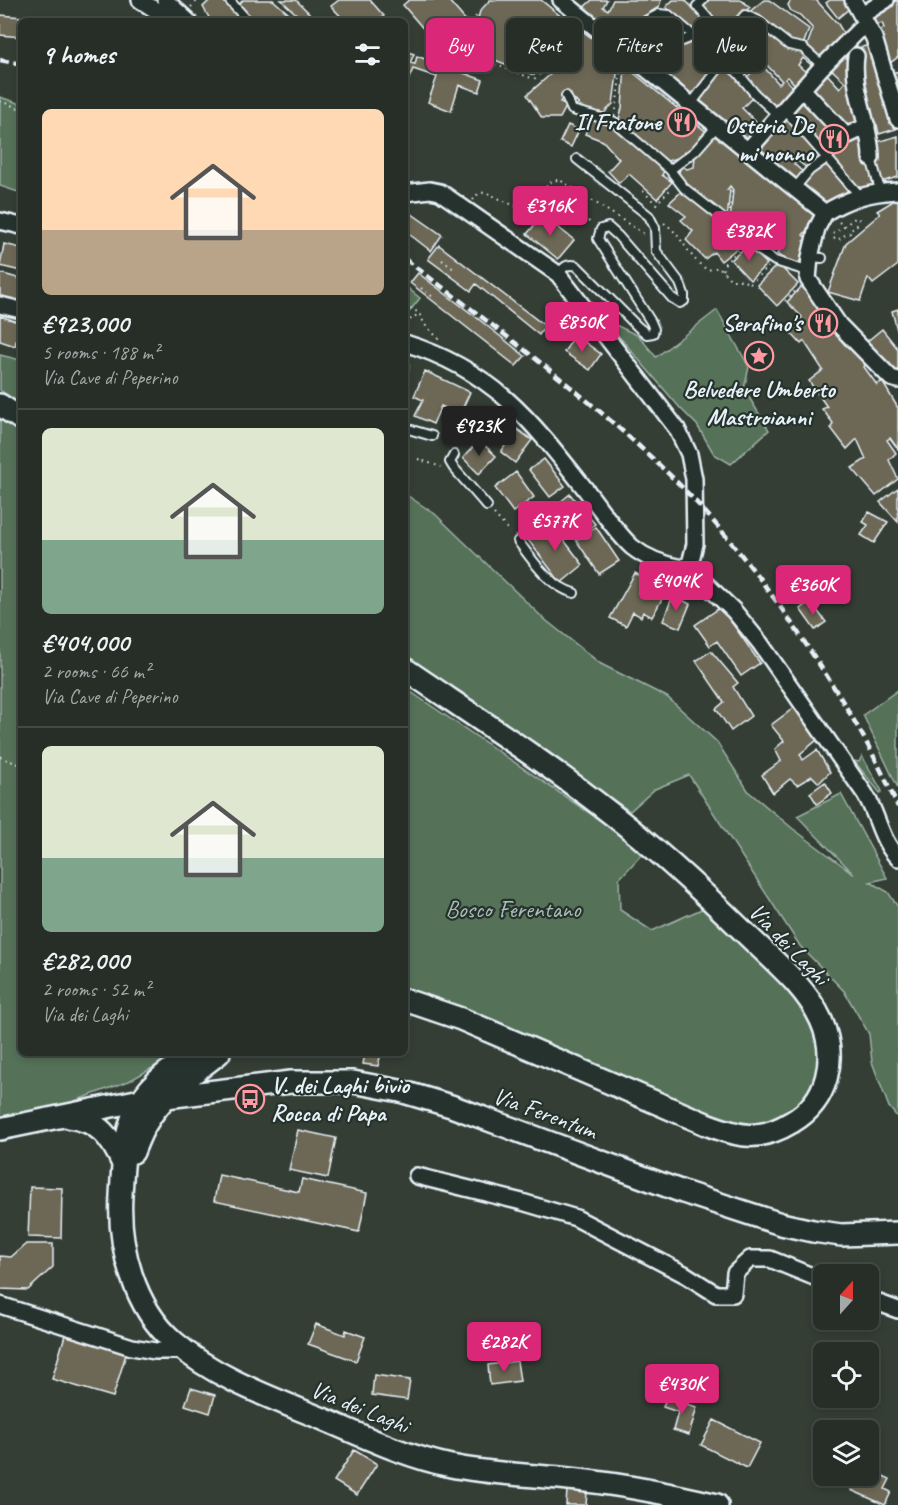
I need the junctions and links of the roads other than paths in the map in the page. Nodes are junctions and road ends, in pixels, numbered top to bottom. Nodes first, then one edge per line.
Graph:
1 (140, 0) edge
2 (165, 0) edge
3 (229, 0) edge
4 (563, 0) edge
5 (703, 0) edge
6 (853, 0) edge
7 (886, 0) edge
8 (189, 15) edge
9 (167, 18) edge
10 (245, 18) edge
11 (651, 18) edge
12 (673, 18) edge
13 (708, 18) edge
14 (864, 19) junction
15 (594, 25) edge
16 (682, 26) edge
17 (766, 27) edge
18 (694, 36) joint
19 (848, 40) junction
20 (682, 41) edge
21 (856, 56) joint
22 (823, 66) junction
23 (652, 72) edge
24 (716, 72) edge
25 (737, 72) edge
26 (801, 89) junction
27 (566, 96) dead end
28 (691, 104) junction
29 (781, 112) junction
30 (898, 117) edge
31 (717, 126) junction
32 (867, 126) junction
33 (846, 135) junction
34 (748, 150) junction
35 (827, 158) junction
36 (871, 158) joint
37 (577, 159) dead end
38 (672, 171) junction
39 (794, 189) junction
40 (880, 190) junction
41 (898, 191) edge
42 (408, 193) edge
43 (861, 197) junction
44 (827, 212) junction
45 (0, 221) edge
46 (18, 225) edge
47 (812, 266) junction
48 (558, 274) junction
49 (0, 305) edge
50 (18, 309) edge
51 (408, 344) edge
52 (896, 383) edge
53 (0, 405) edge
54 (18, 417) edge
55 (408, 429) edge
56 (432, 436) dead end
57 (452, 459) road end
58 (487, 506) road end
59 (518, 541) road end
60 (688, 567) junction
61 (574, 593) dead end
62 (408, 671) edge
63 (898, 858) edge
64 (408, 1001) edge
65 (191, 1056) edge
66 (215, 1056) edge
67 (219, 1056) edge
68 (174, 1066) junction
69 (244, 1087) junction
70 (212, 1092) junction
71 (167, 1096) junction
72 (141, 1100) junction
73 (68, 1116) junction
74 (0, 1129) edge
75 (137, 1144) junction
76 (122, 1171) junction
77 (417, 1176) dead end
78 (898, 1233) edge
79 (813, 1277) edge
80 (879, 1303) edge
81 (0, 1305) edge
82 (898, 1310) edge
83 (186, 1351) junction
84 (695, 1502) edge
85 (717, 1505) edge

1 - 9 street
2 - 8 street
3 - 10 lane
4 - 15 street
5 - 13 lane
6 - 14 street
7 - 14 street
11 - 12 lane
14 - 19 street
14 - 30 street
16 - 18 lane
17 - 22 lane
18 - 20 lane
19 - 21 lane
19 - 22 street
21 - 32 street
22 - 26 street
23 - 28 street
24 - 28 lane
25 - 29 lane
26 - 29 street
26 - 33 street
27 - 38 lane
28 - 31 street
29 - 34 street
29 - 35 lane
31 - 34 street
31 - 38 lane
32 - 33 street
32 - 36 street
33 - 35 lane
34 - 39 street
35 - 39 lane
35 - 43 lane
36 - 40 lane
37 - 48 lane
38 - 47 lane
39 - 44 street
40 - 41 street
40 - 43 street
42 - 48 street
43 - 44 street
44 - 47 street
45 - 46 street
47 - 52 street
48 - 60 street
49 - 50 street
51 - 60 street
53 - 54 main road
55 - 56 lane
57 - 58 lane
59 - 61 lane
60 - 63 street
62 - 64 main road, Via dei Laghi
65 - 68 main road, Via dei Laghi
66 - 71 main road, Via dei Laghi
67 - 69 main road
68 - 72 main road, Via dei Laghi
68 - 73 main road
69 - 70 main road, Via Ferentum
69 - 78 main road, Via Ferentum
70 - 71 main road, Via Ferentum
70 - 75 main road
71 - 72 main road, Via Ferentum
71 - 75 main road, Via dei Laghi
72 - 73 main road, Via Ferentum
72 - 76 main road, Via dei Laghi
73 - 74 main road
73 - 76 main road
75 - 76 main road, Via dei Laghi
76 - 83 main road, Via dei Laghi
77 - 79 street
80 - 82 street
81 - 83 street
83 - 84 main road, Via dei Laghi
84 - 85 main road, Via dei Laghi

